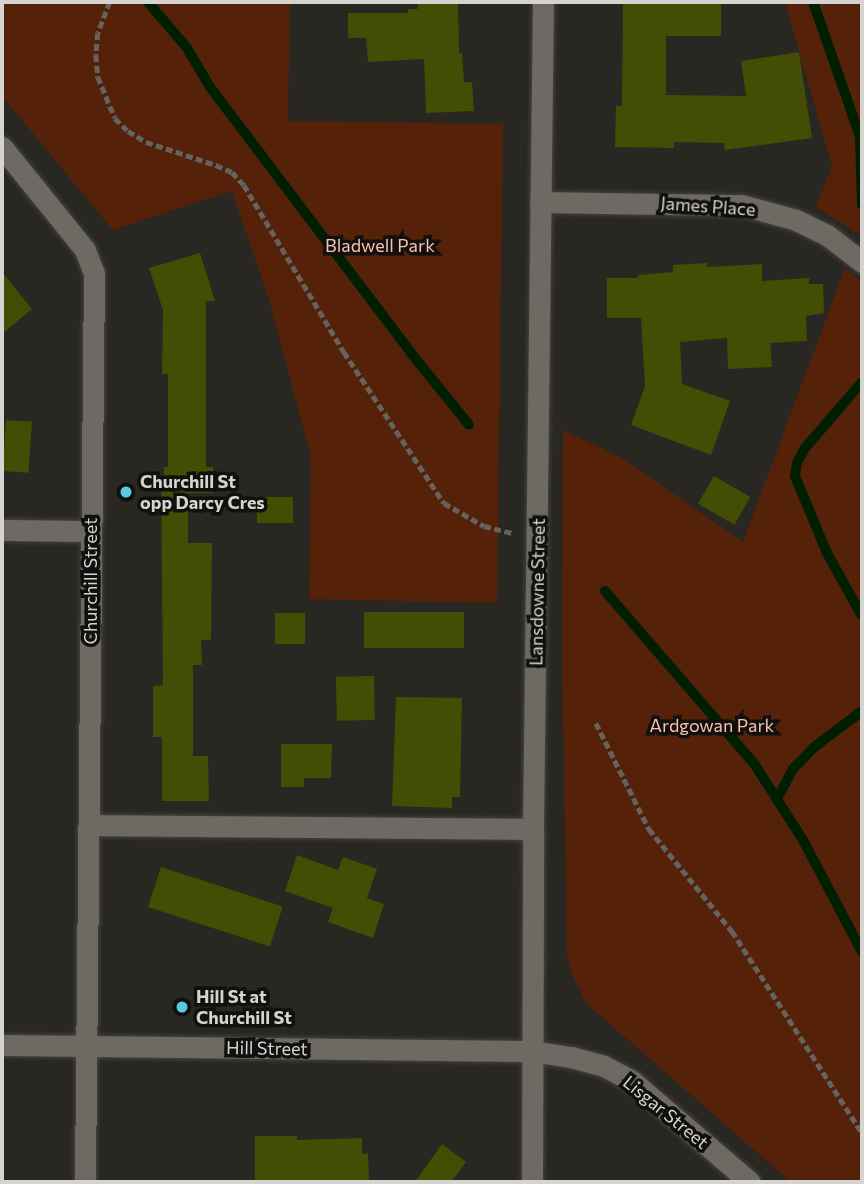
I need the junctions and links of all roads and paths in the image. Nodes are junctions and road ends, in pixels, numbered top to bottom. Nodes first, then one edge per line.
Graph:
1 (110, 2) edge
2 (542, 2) edge
3 (2, 147) edge
4 (540, 202) junction
5 (862, 262) edge
6 (2, 530) edge
7 (90, 531) junction
8 (539, 536) junction
9 (596, 723) dead end
10 (89, 825) junction
11 (533, 829) junction
12 (2, 1045) edge
13 (86, 1045) junction
14 (532, 1051) junction
15 (862, 1133) edge
16 (85, 1182) edge
17 (532, 1182) edge
18 (750, 1182) edge

1 - 8 path
2 - 4 street, Lansdowne Street
3 - 7 street, Churchill Street
4 - 5 street, James Place
4 - 8 street, Lansdowne Street
6 - 7 street
7 - 10 street, Churchill Street
8 - 11 street, Lansdowne Street
9 - 15 path
10 - 11 street
10 - 13 street, Churchill Street
11 - 14 street, Lansdowne Street
12 - 13 street, Hill Street
13 - 14 street, Hill Street
13 - 16 street, Churchill Street
14 - 17 street, Lansdowne Street
14 - 18 street, Lisgar Street

